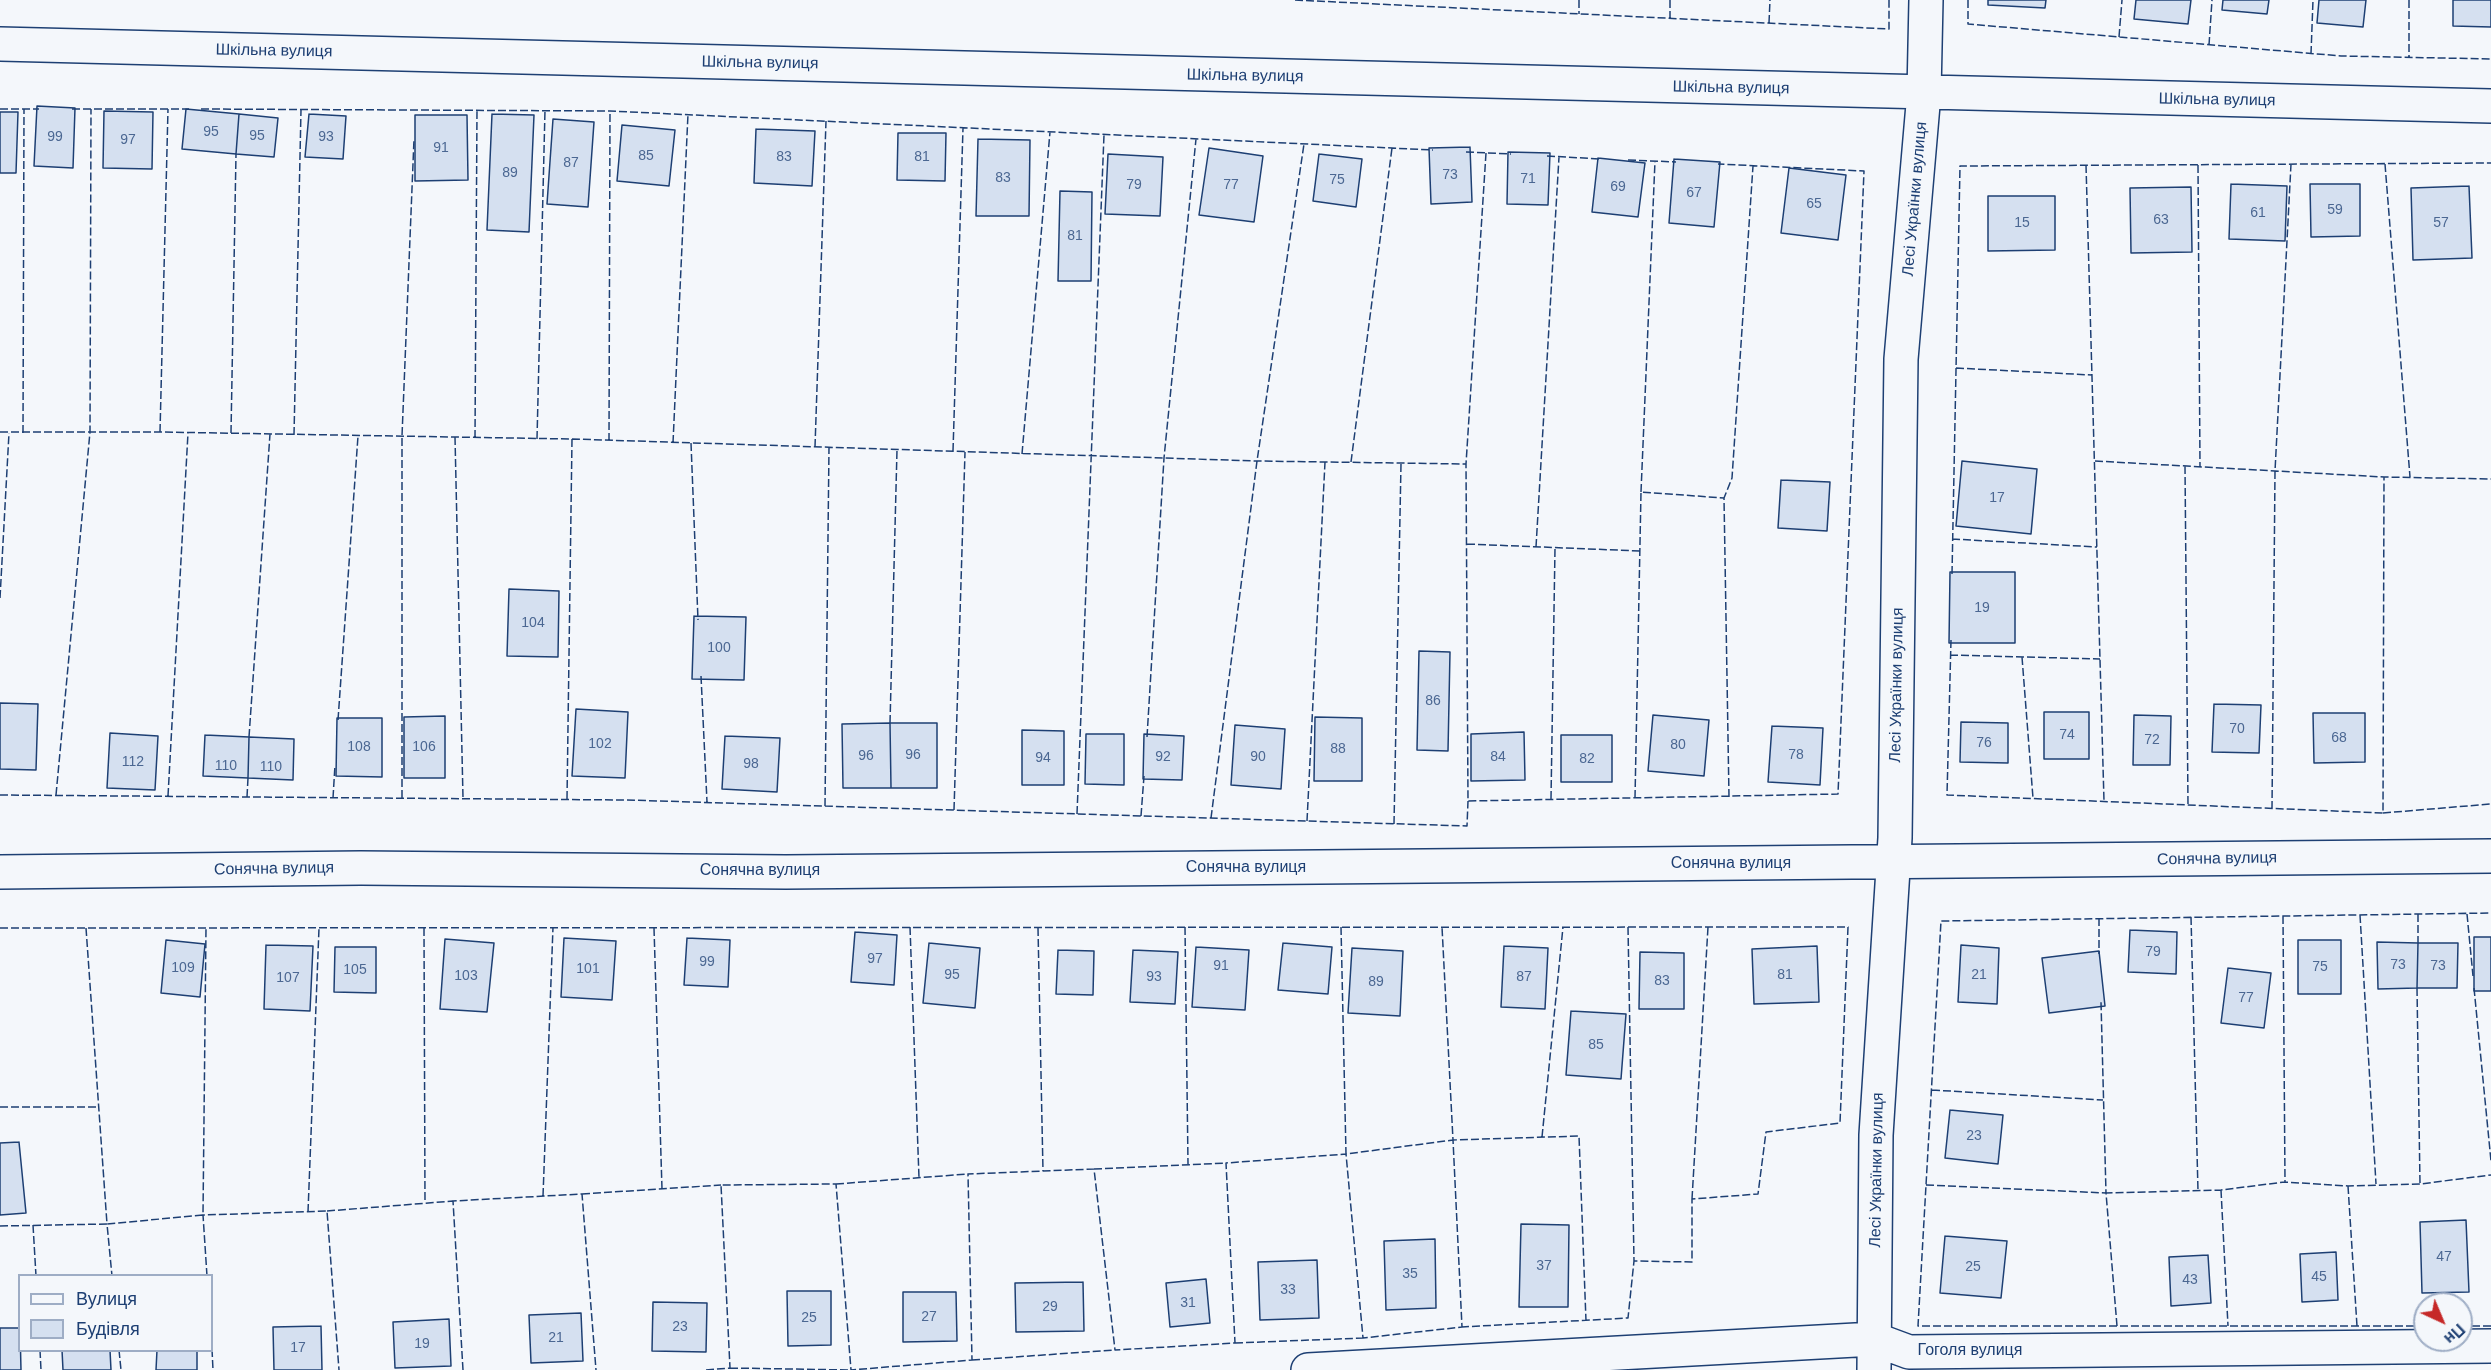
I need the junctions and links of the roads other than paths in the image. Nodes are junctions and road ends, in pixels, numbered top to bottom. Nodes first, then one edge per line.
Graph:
1 (1926, 0) edge
2 (0, 44) edge
3 (1924, 93) junction
4 (2491, 106) edge
5 (2491, 856) edge
6 (1894, 863) junction
7 (0, 872) edge
8 (2491, 1346) edge
9 (1874, 1354) edge
10 (1308, 1370) edge

1 - 3 street, Лесі Українки вулиця
2 - 3 street, Шкільна вулиця
3 - 4 street, Шкільна вулиця
3 - 6 street, Лесі Українки вулиця
5 - 6 street, Сонячна вулиця
6 - 7 street, Сонячна вулиця
6 - 9 street, Лесі Українки вулиця
8 - 9 street, Гоголя вулиця
9 - 10 street, Гоголя вулиця

